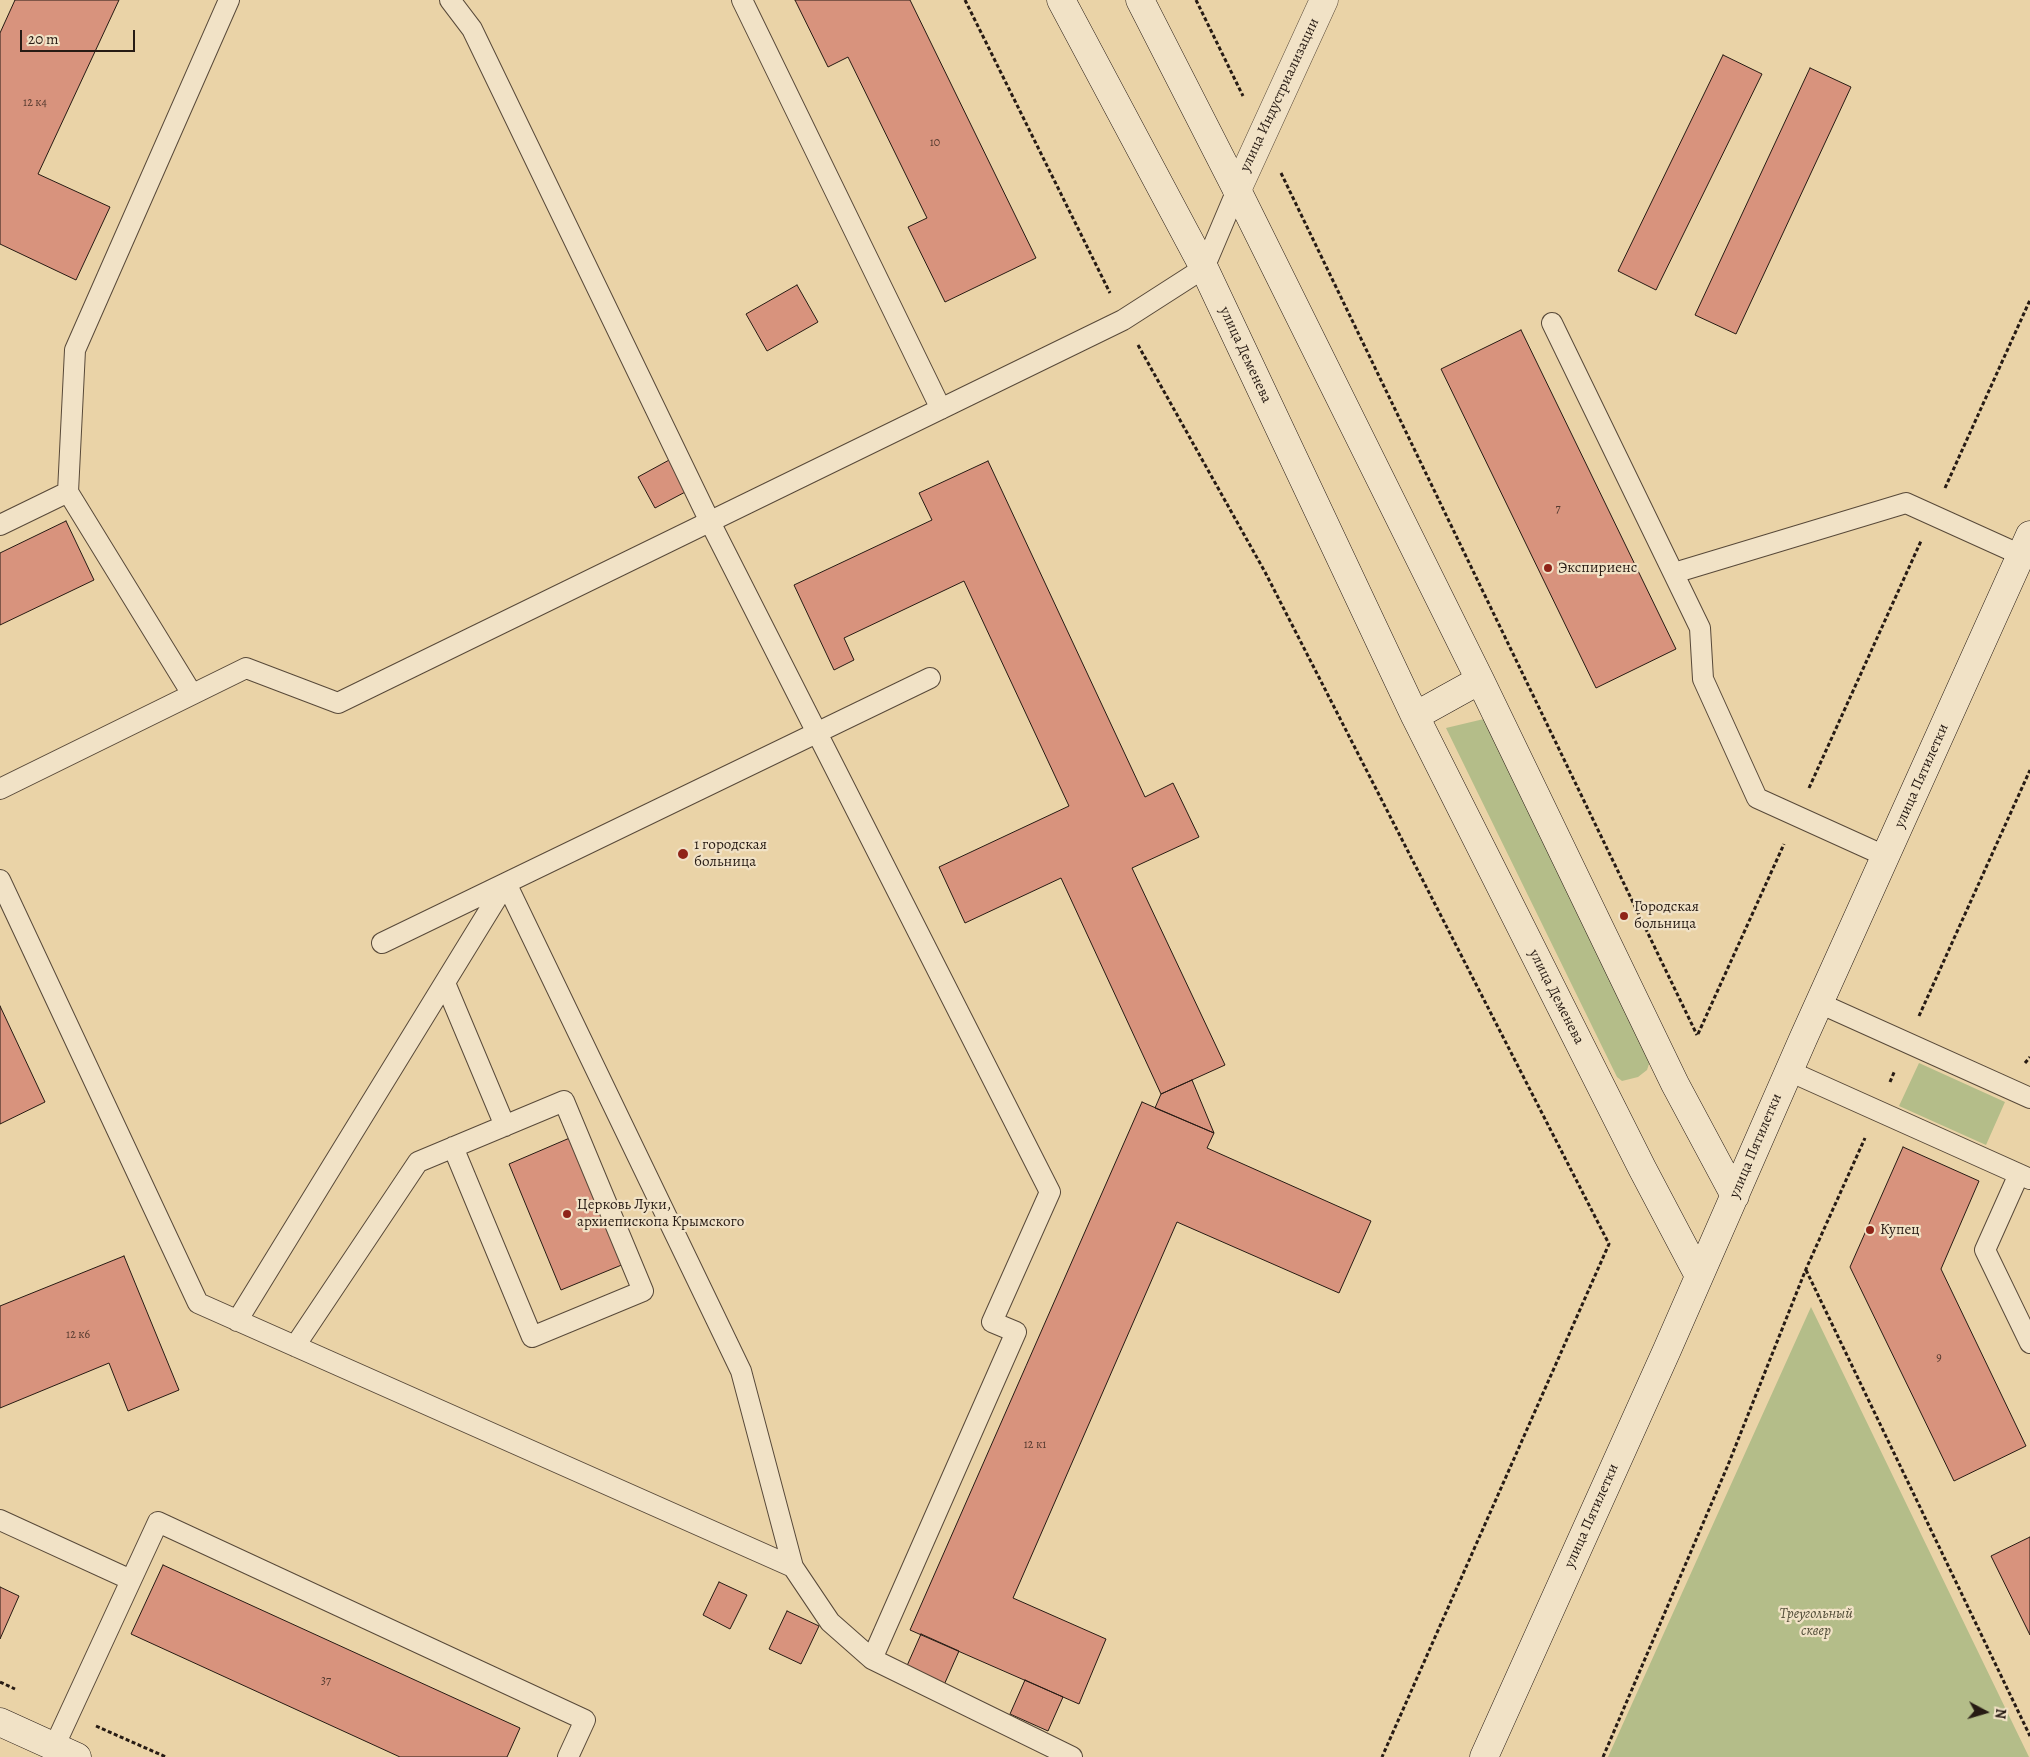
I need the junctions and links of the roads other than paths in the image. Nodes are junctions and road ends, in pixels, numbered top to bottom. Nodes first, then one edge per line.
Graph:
1 (229, 0) edge
2 (450, 0) edge
3 (742, 0) edge
4 (1061, 0) edge
5 (1140, 0) edge
6 (1324, 0) edge
7 (1237, 190) junction
8 (1204, 268) junction
9 (1552, 323) dead end
10 (941, 409) junction
11 (68, 492) junction
12 (710, 522) junction
13 (0, 525) edge
14 (2025, 545) edge
15 (1674, 573) junction
16 (930, 678) dead end
17 (1480, 680) junction
18 (192, 694) junction
19 (1415, 716) junction
20 (817, 733) junction
21 (0, 788) edge
22 (1885, 856) junction
23 (0, 880) edge
24 (506, 883) junction
25 (7, 912) edge
26 (382, 943) dead end
27 (445, 983) junction
28 (1819, 1003) junction
29 (1789, 1071) junction
30 (2030, 1098) edge
31 (505, 1126) junction
32 (453, 1147) junction
33 (2024, 1177) edge
34 (1735, 1196) junction
35 (1699, 1276) junction
36 (238, 1321) junction
37 (2030, 1343) edge
38 (294, 1346) junction
39 (0, 1520) edge
40 (793, 1567) junction
41 (131, 1580) junction
42 (872, 1659) junction
43 (0, 1722) edge
44 (65, 1752) edge
45 (568, 1757) edge
46 (1072, 1757) edge
47 (1484, 1757) edge

1 - 11 lane
2 - 12 lane
3 - 10 lane
4 - 8 main road, улица Деменева
5 - 7 main road
6 - 7 main road, улица Индустриализации
7 - 8 lane
7 - 17 main road
8 - 10 lane
8 - 19 main road, улица Деменева
9 - 15 lane
10 - 12 lane
11 - 13 lane
11 - 18 lane
12 - 18 lane
12 - 20 lane
14 - 15 lane
14 - 22 main road, улица Пятилетки
15 - 22 lane
16 - 20 lane
17 - 19 main road
17 - 34 main road
18 - 21 lane
19 - 35 main road, улица Деменева
20 - 24 lane
20 - 42 lane
22 - 28 main road, улица Пятилетки
23 - 25 lane
24 - 26 lane
24 - 27 lane
24 - 40 lane
25 - 36 lane
27 - 31 lane
27 - 36 lane
28 - 29 main road, улица Пятилетки
28 - 30 lane
29 - 33 lane
29 - 34 main road, улица Пятилетки
31 - 32 lane
31 - 32 lane
32 - 38 lane
33 - 37 lane
34 - 35 main road, улица Пятилетки
35 - 47 main road, улица Пятилетки
36 - 38 lane
38 - 40 lane
39 - 41 lane
40 - 42 lane
41 - 44 lane
41 - 45 lane
42 - 46 lane
43 - 44 main road

